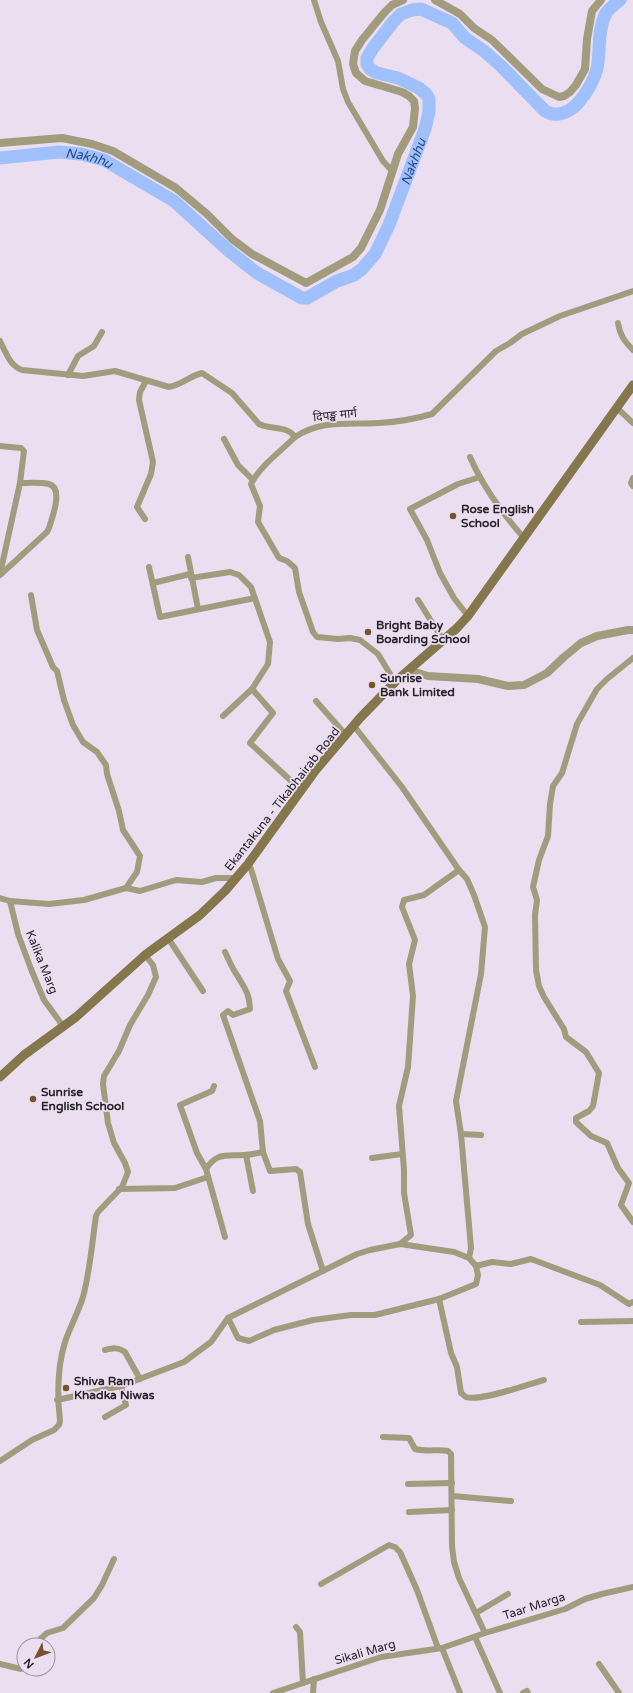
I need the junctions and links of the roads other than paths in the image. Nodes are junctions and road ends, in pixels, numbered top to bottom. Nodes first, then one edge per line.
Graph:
1 (314, 0) edge
2 (402, 0) edge
3 (435, 0) edge
4 (601, 0) edge
5 (0, 143) edge
6 (393, 172) junction
7 (633, 291) edge
8 (618, 323) dead end
9 (102, 332) dead end
10 (0, 341) edge
11 (633, 350) edge
12 (68, 375) junction
13 (146, 381) junction
14 (633, 385) edge
15 (617, 408) junction
16 (633, 423) edge
17 (295, 438) junction
18 (224, 439) dead end
19 (0, 446) edge
20 (470, 457) dead end
21 (480, 477) junction
22 (633, 478) edge
23 (253, 480) junction
24 (20, 483) junction
25 (633, 486) edge
26 (145, 519) dead end
27 (524, 538) junction
28 (188, 557) dead end
29 (149, 567) dead end
30 (0, 574) edge
31 (191, 576) junction
32 (153, 583) junction
33 (31, 595) dead end
34 (255, 598) junction
35 (418, 600) dead end
36 (198, 609) junction
37 (468, 616) junction
38 (633, 630) edge
39 (443, 640) junction
40 (633, 658) edge
41 (408, 670) junction
42 (394, 682) junction
43 (252, 688) junction
44 (316, 701) dead end
45 (223, 716) dead end
46 (354, 726) junction
47 (346, 735) junction
48 (301, 790) junction
49 (248, 864) junction
50 (459, 870) junction
51 (237, 878) junction
52 (126, 888) junction
53 (0, 898) edge
54 (10, 901) junction
55 (168, 938) junction
56 (225, 952) dead end
57 (145, 955) junction
58 (203, 991) dead end
59 (63, 1026) junction
60 (315, 1067) dead end
61 (0, 1077) edge
62 (214, 1086) dead end
63 (461, 1134) junction
64 (481, 1135) dead end
65 (263, 1152) junction
66 (402, 1154) junction
67 (246, 1155) junction
68 (372, 1158) dead end
69 (206, 1169) junction
70 (208, 1177) junction
71 (119, 1189) junction
72 (252, 1191) dead end
73 (633, 1222) edge
74 (224, 1237) dead end
75 (400, 1244) junction
76 (469, 1258) junction
77 (476, 1266) junction
78 (323, 1271) junction
79 (439, 1299) junction
80 (633, 1302) edge
81 (228, 1318) junction
82 (633, 1321) edge
83 (581, 1322) dead end
84 (105, 1350) dead end
85 (140, 1379) junction
86 (544, 1380) dead end
87 (121, 1386) junction
88 (57, 1400) junction
89 (105, 1417) dead end
90 (383, 1437) dead end
91 (0, 1461) edge
92 (452, 1483) junction
93 (408, 1484) dead end
94 (452, 1496) junction
95 (510, 1500) dead end
96 (452, 1510) junction
97 (409, 1512) dead end
98 (114, 1559) dead end
99 (321, 1584) dead end
100 (633, 1587) edge
101 (508, 1594) dead end
102 (476, 1613) junction
103 (296, 1627) dead end
104 (485, 1633) junction
105 (42, 1637) edge
106 (475, 1637) junction
107 (440, 1648) junction
108 (0, 1664) edge
109 (599, 1664) dead end
110 (16, 1668) edge
111 (314, 1679) junction
112 (303, 1683) junction
113 (272, 1693) edge
114 (313, 1693) edge
115 (460, 1693) edge
116 (500, 1693) edge
117 (523, 1693) edge
118 (528, 1693) edge
119 (620, 1693) edge

1 - 6 street
2 - 6 street
3 - 4 street
5 - 6 street
7 - 17 street, दिपङ्ख मार्ग
8 - 11 street
9 - 12 street
10 - 12 street
12 - 13 street
13 - 17 street
13 - 26 street
14 - 15 main road, Ekantakuna - Tikabhairab Road
15 - 16 street
15 - 27 main road, Ekantakuna - Tikabhairab Road
17 - 23 street, दिपङ्ख मार्ग
18 - 23 street
19 - 24 street
20 - 21 street
21 - 27 street
21 - 37 street
22 - 25 street
23 - 42 street
24 - 30 street
24 - 30 street
27 - 37 main road, Ekantakuna - Tikabhairab Road
28 - 31 street
29 - 32 street
31 - 32 street
31 - 34 street
31 - 36 street
32 - 36 street
33 - 52 street
34 - 36 street
34 - 43 street
35 - 39 street
37 - 39 main road, Ekantakuna - Tikabhairab Road
38 - 41 street
39 - 41 main road, Ekantakuna - Tikabhairab Road
40 - 73 street
41 - 42 main road, Ekantakuna - Tikabhairab Road
42 - 46 main road, Ekantakuna - Tikabhairab Road
43 - 45 street
43 - 48 street
44 - 47 street
46 - 47 main road, Ekantakuna - Tikabhairab Road
46 - 50 street
47 - 48 main road, Ekantakuna - Tikabhairab Road
48 - 49 main road, Ekantakuna - Tikabhairab Road
49 - 51 main road, Ekantakuna - Tikabhairab Road
49 - 60 street
50 - 63 street
50 - 66 street
51 - 52 street
51 - 55 main road, Ekantakuna - Tikabhairab Road
52 - 54 street
53 - 54 street
54 - 59 street, Kalika Marg
55 - 57 main road, Ekantakuna - Tikabhairab Road
55 - 58 street
56 - 65 street
57 - 59 main road, Ekantakuna - Tikabhairab Road
57 - 71 street
59 - 61 main road, Ekantakuna - Tikabhairab Road
62 - 69 street
63 - 64 street
63 - 76 street
65 - 67 street
65 - 78 street
66 - 68 street
66 - 75 street
67 - 69 street
67 - 72 street
69 - 70 street
70 - 71 street
70 - 74 street
71 - 88 street
75 - 76 street
75 - 78 street
76 - 77 street
77 - 79 street
77 - 80 street
78 - 81 street
79 - 81 street
79 - 86 street
81 - 85 street
82 - 83 street
84 - 85 street
85 - 87 street
87 - 88 street
87 - 89 street
88 - 91 street
90 - 92 street
92 - 93 street
92 - 94 street
94 - 95 street
94 - 96 street
96 - 97 street
96 - 102 street
98 - 105 street
99 - 107 street
100 - 104 street, Taar Marga
101 - 102 street
102 - 104 street
103 - 112 street
104 - 106 street, Taar Marga
106 - 107 street, Taar Marga
106 - 116 street
107 - 111 street, Sikali Marg
107 - 115 street
108 - 110 street
109 - 119 street
111 - 112 street, Sikali Marg
111 - 114 street
112 - 113 street, Sikali Marg
117 - 118 street

